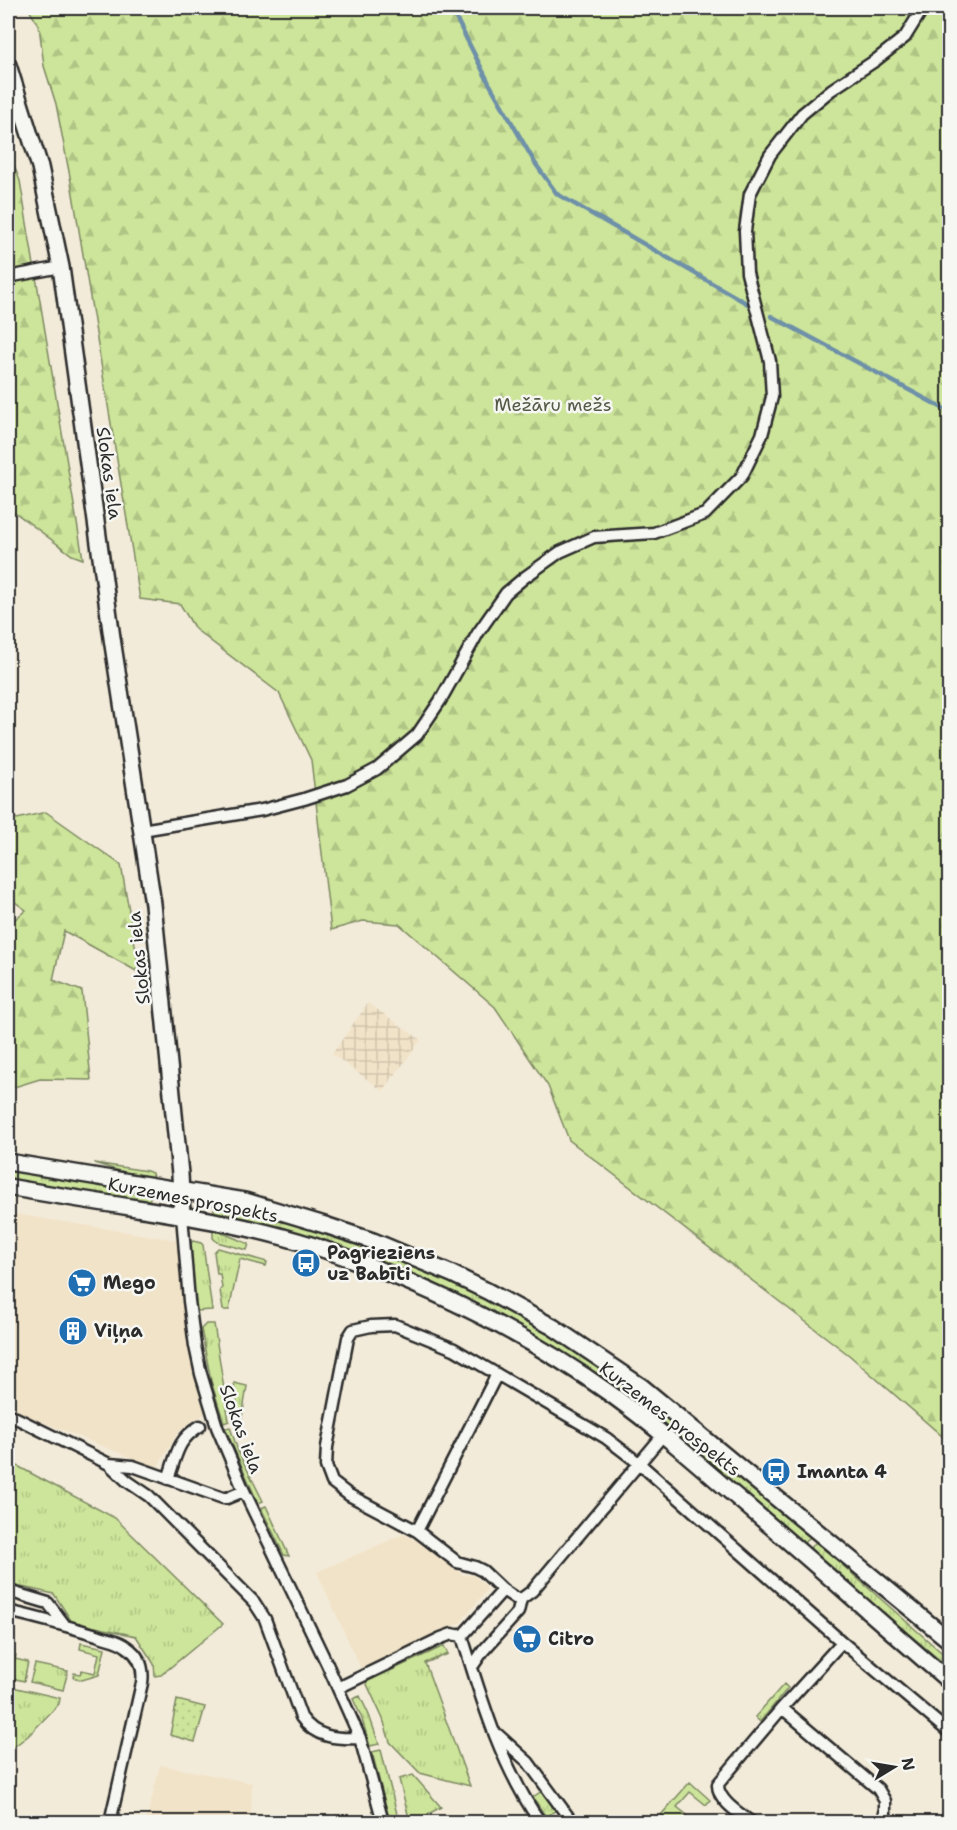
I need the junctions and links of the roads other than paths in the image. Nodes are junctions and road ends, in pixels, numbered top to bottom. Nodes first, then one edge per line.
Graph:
1 (923, 8) edge
2 (8, 65) edge
3 (61, 267) junction
4 (8, 277) edge
5 (142, 830) junction
6 (8, 1162) edge
7 (8, 1187) edge
8 (181, 1190) junction
9 (182, 1215) junction
10 (497, 1374) junction
11 (8, 1414) edge
12 (200, 1426) dead end
13 (663, 1435) junction
14 (110, 1464) junction
15 (640, 1464) junction
16 (168, 1479) junction
17 (244, 1491) junction
18 (417, 1531) junction
19 (503, 1590) junction
20 (8, 1591) edge
21 (521, 1599) junction
22 (8, 1611) edge
23 (64, 1624) junction
24 (462, 1636) junction
25 (950, 1641) edge
26 (842, 1642) junction
27 (472, 1667) junction
28 (950, 1682) edge
29 (338, 1688) junction
30 (782, 1708) junction
31 (494, 1731) junction
32 (950, 1733) edge
33 (360, 1738) junction
34 (110, 1822) edge
35 (383, 1822) edge
36 (540, 1822) edge
37 (572, 1822) edge
38 (751, 1822) edge
39 (885, 1822) edge

1 - 5 street
2 - 3 main road, Slokas iela
3 - 4 street
3 - 5 main road, Slokas iela
5 - 8 main road, Slokas iela
6 - 8 main road, Kurzemes prospekts
7 - 9 main road, Kurzemes prospekts
8 - 9 main road, Slokas iela
8 - 25 main road, Kurzemes prospekts
9 - 13 main road, Kurzemes prospekts
9 - 17 street, Slokas iela
10 - 15 street
10 - 18 street
10 - 18 street
11 - 14 street
12 - 16 street
13 - 15 street
13 - 28 main road, Kurzemes prospekts
14 - 16 street
14 - 33 street
15 - 21 street
15 - 26 street
16 - 17 street
17 - 29 street, Slokas iela
18 - 19 street
19 - 21 street
19 - 24 street
20 - 23 street
21 - 27 street
22 - 23 street
23 - 34 street
24 - 27 street
24 - 29 street
26 - 30 street
26 - 32 street
27 - 31 street
29 - 33 street, Slokas iela
30 - 38 street
30 - 39 street
31 - 36 street
31 - 37 street
33 - 35 street, Slokas iela

